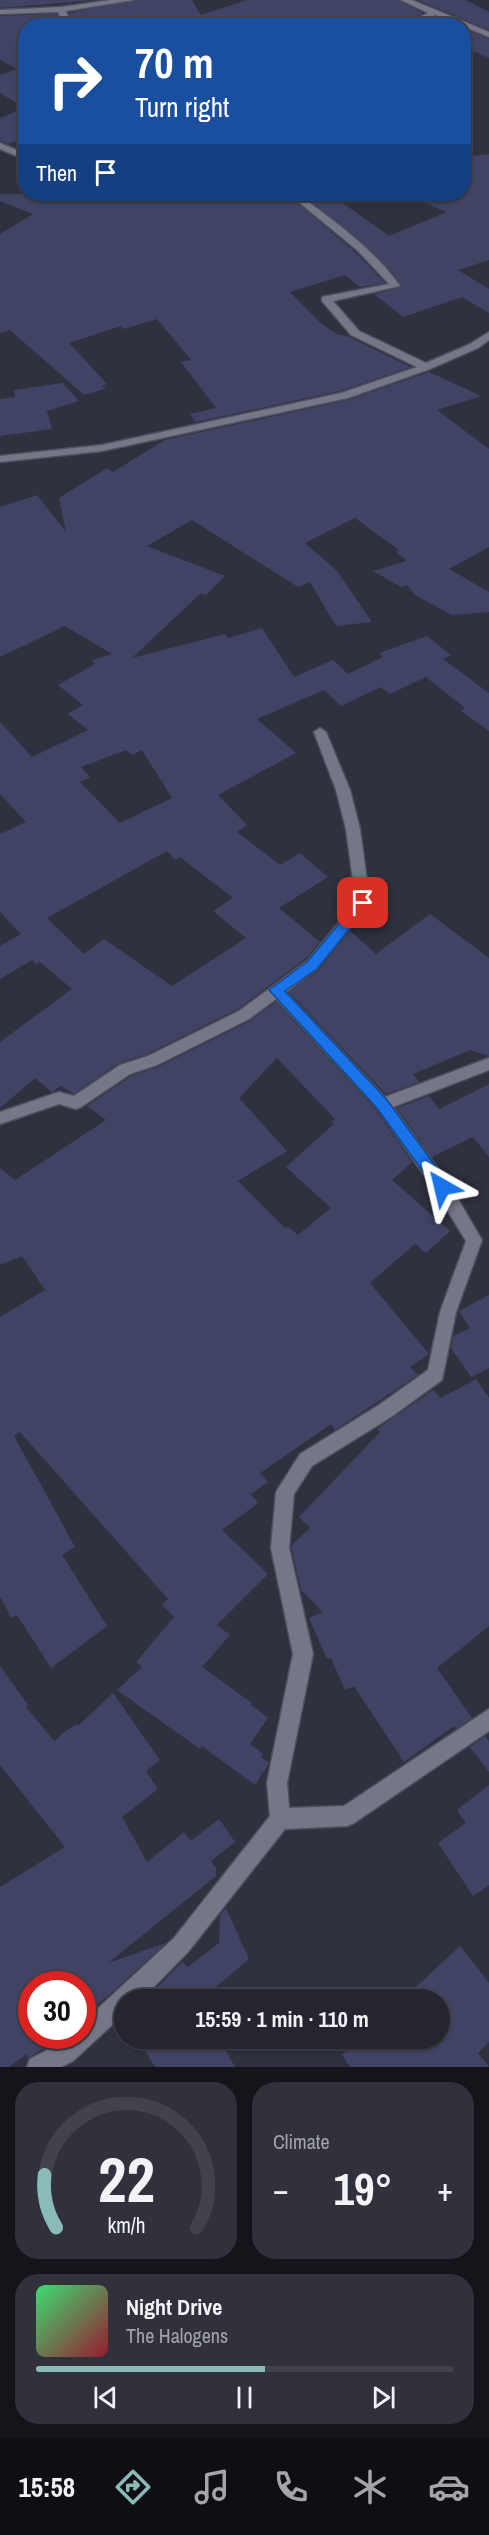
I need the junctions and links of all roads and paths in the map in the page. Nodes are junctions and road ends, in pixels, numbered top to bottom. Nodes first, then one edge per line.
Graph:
1 (130, 0) edge
2 (405, 0) edge
3 (61, 9) junction
4 (0, 12) edge
5 (434, 13) junction
6 (65, 18) edge
7 (423, 18) edge
8 (446, 18) edge
9 (471, 28) edge
10 (489, 35) edge
11 (0, 146) edge
12 (18, 154) edge
13 (302, 201) edge
14 (489, 335) edge
15 (426, 367) junction
16 (0, 459) edge
17 (320, 732) dead end
18 (276, 990) junction
19 (489, 1064) edge
20 (382, 1104) junction
21 (0, 1118) edge
22 (489, 1719) edge
23 (280, 1819) junction
24 (136, 1989) edge
25 (114, 2010) edge
26 (38, 2067) edge

1 - 3 street
2 - 5 street
3 - 4 street
3 - 6 street
5 - 7 street
5 - 8 street
9 - 10 street
11 - 12 street
13 - 15 street
14 - 15 street
15 - 16 street
17 - 18 street
18 - 20 street
18 - 21 street
19 - 20 street
20 - 23 street
22 - 23 street
23 - 24 street
25 - 26 street

